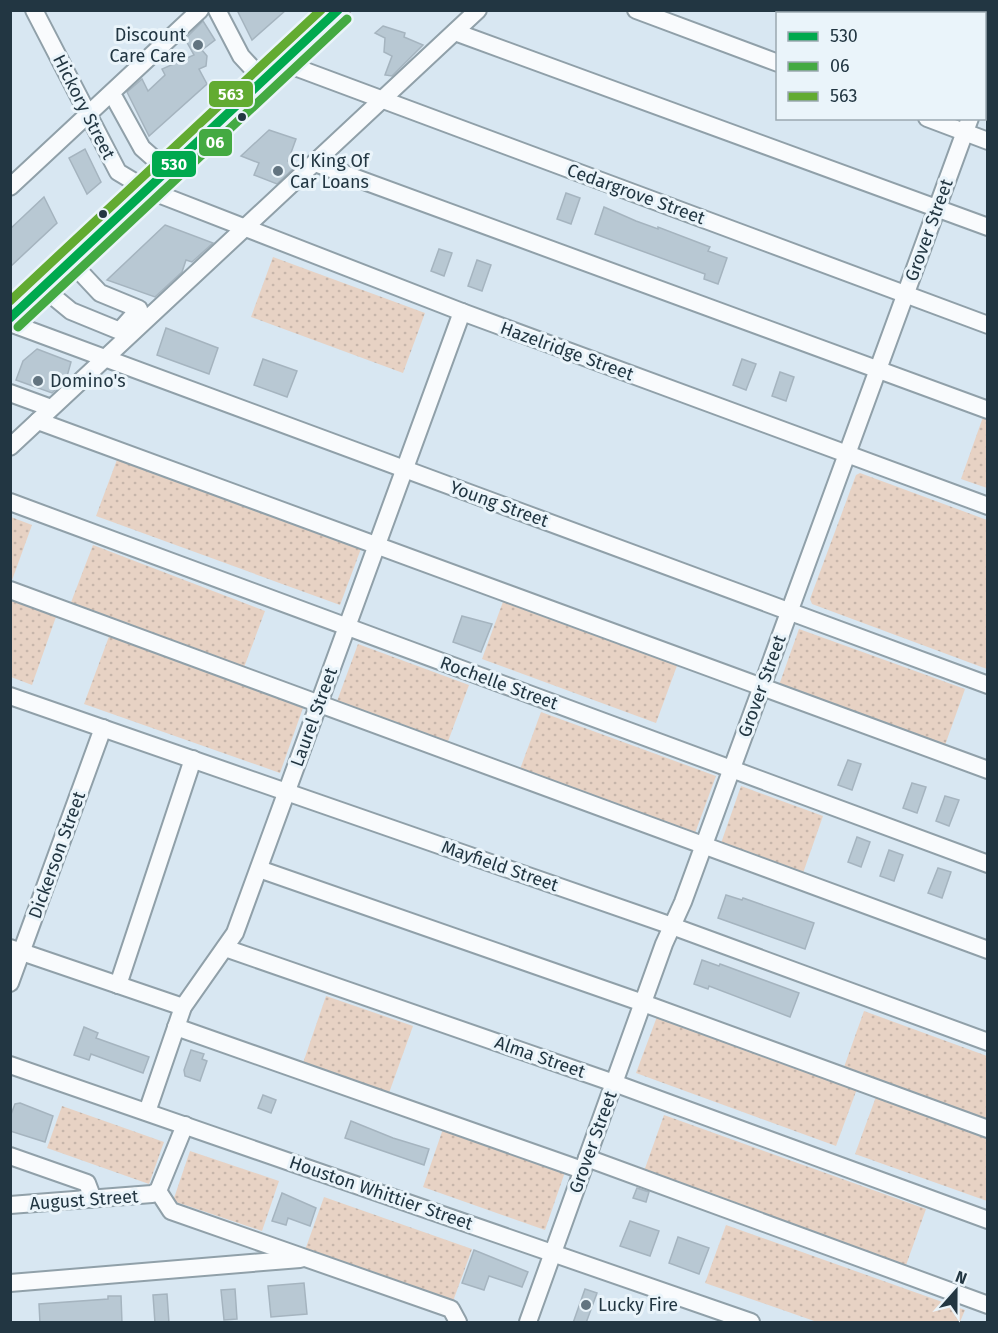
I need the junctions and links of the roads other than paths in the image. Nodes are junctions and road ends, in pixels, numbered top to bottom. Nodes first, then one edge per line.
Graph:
1 (34, 10) edge
2 (200, 10) edge
3 (217, 10) edge
4 (339, 10) edge
5 (478, 10) edge
6 (636, 10) edge
7 (455, 32) junction
8 (284, 63) junction
9 (776, 63) edge
10 (264, 81) junction
11 (115, 99) dead end
12 (383, 100) junction
13 (89, 114) junction
14 (938, 120) edge
15 (967, 125) edge
16 (987, 141) edge
17 (315, 163) junction
18 (168, 171) junction
19 (10, 187) edge
20 (148, 190) junction
21 (937, 208) junction
22 (987, 227) edge
23 (244, 229) junction
24 (71, 262) junction
25 (43, 288) junction
26 (100, 293) junction
27 (905, 294) junction
28 (462, 312) junction
29 (79, 315) junction
30 (10, 318) edge
31 (10, 323) edge
32 (987, 325) edge
33 (120, 331) junction
34 (101, 357) junction
35 (878, 369) junction
36 (17, 395) edge
37 (51, 408) junction
38 (10, 410) edge
39 (987, 410) edge
40 (38, 421) junction
41 (10, 447) edge
42 (846, 454) junction
43 (405, 470) junction
44 (10, 502) edge
45 (987, 506) edge
46 (377, 545) junction
47 (10, 590) edge
48 (789, 611) junction
49 (347, 627) junction
50 (987, 685) edge
51 (761, 686) junction
52 (10, 696) edge
53 (320, 703) junction
54 (103, 728) junction
55 (193, 759) junction
56 (731, 769) junction
57 (987, 770) edge
58 (287, 792) junction
59 (704, 844) junction
60 (987, 864) edge
61 (259, 869) junction
62 (672, 926) junction
63 (225, 948) junction
64 (16, 950) edge
65 (987, 950) edge
66 (10, 983) edge
67 (118, 985) junction
68 (643, 1003) junction
69 (183, 1007) junction
70 (176, 1027) junction
71 (987, 1042) edge
72 (10, 1065) edge
73 (614, 1083) junction
74 (147, 1112) junction
75 (184, 1125) junction
76 (987, 1129) edge
77 (10, 1156) edge
78 (585, 1164) junction
79 (158, 1191) junction
80 (93, 1199) junction
81 (10, 1205) edge
82 (987, 1220) edge
83 (553, 1253) junction
84 (307, 1258) junction
85 (10, 1283) edge
86 (987, 1305) edge
87 (458, 1323) edge
88 (528, 1323) edge
89 (751, 1323) edge

1 - 13 street, Hickory Street
2 - 13 street
3 - 10 street
4 - 8 main road
5 - 7 street
6 - 9 street
7 - 12 street
7 - 21 street
8 - 10 main road
8 - 12 street, Cedargrove Street
10 - 18 main road
11 - 18 street
12 - 17 street
12 - 27 street, Cedargrove Street
13 - 19 street
13 - 20 street, Hickory Street
14 - 15 street
15 - 16 street
15 - 21 street, Grover Street
17 - 23 street
17 - 35 street
18 - 20 main road
20 - 23 street, Hazelridge Street
20 - 24 main road
21 - 22 street
21 - 27 street, Grover Street
23 - 28 street, Hazelridge Street
23 - 34 street
24 - 25 main road
24 - 26 street
25 - 29 street
25 - 30 main road
26 - 29 street
26 - 33 street
27 - 32 street, Cedargrove Street
27 - 35 street, Grover Street
28 - 42 street, Hazelridge Street
28 - 43 street, Laurel Street
29 - 33 street
31 - 34 street, Young Street
33 - 34 street
34 - 37 street
34 - 43 street, Young Street
35 - 39 street
35 - 42 street, Grover Street
36 - 37 street
36 - 38 street
37 - 40 street
40 - 41 street
40 - 46 street
42 - 45 street, Hazelridge Street
42 - 48 street, Grover Street
43 - 46 street, Laurel Street
43 - 48 street, Young Street
44 - 49 street, Rochelle Street
46 - 49 street, Laurel Street
46 - 51 street
47 - 53 street
48 - 50 street, Young Street
48 - 51 street, Grover Street
49 - 53 street, Laurel Street
49 - 56 street, Rochelle Street
51 - 56 street, Grover Street
51 - 57 street
52 - 54 street, Mayfield Street
53 - 58 street, Laurel Street
53 - 59 street
54 - 55 street, Mayfield Street
54 - 64 street, Dickerson Street
55 - 58 street, Mayfield Street
55 - 67 street
56 - 59 street, Grover Street
56 - 60 street, Rochelle Street
58 - 61 street, Laurel Street
58 - 62 street, Mayfield Street
59 - 62 street, Grover Street
59 - 65 street
61 - 63 street, Laurel Street
61 - 68 street
62 - 68 street, Grover Street
62 - 71 street, Mayfield Street
63 - 69 street, Laurel Street
63 - 73 street, Alma Street
64 - 66 street, Dickerson Street
64 - 67 street
67 - 69 street
68 - 73 street, Grover Street
68 - 76 street
69 - 70 street, Laurel Street
70 - 74 street, Laurel Street
70 - 78 street
72 - 74 street, Houston Whittier Street
73 - 78 street, Grover Street
73 - 82 street, Alma Street
74 - 75 street, Houston Whittier Street
75 - 79 street, August Street
75 - 83 street, Houston Whittier Street
77 - 80 street
78 - 83 street, Grover Street
78 - 86 street
79 - 80 street, August Street
79 - 84 street
80 - 81 street, August Street
83 - 88 street, Grover Street
83 - 89 street, Houston Whittier Street
84 - 85 street
84 - 87 street

